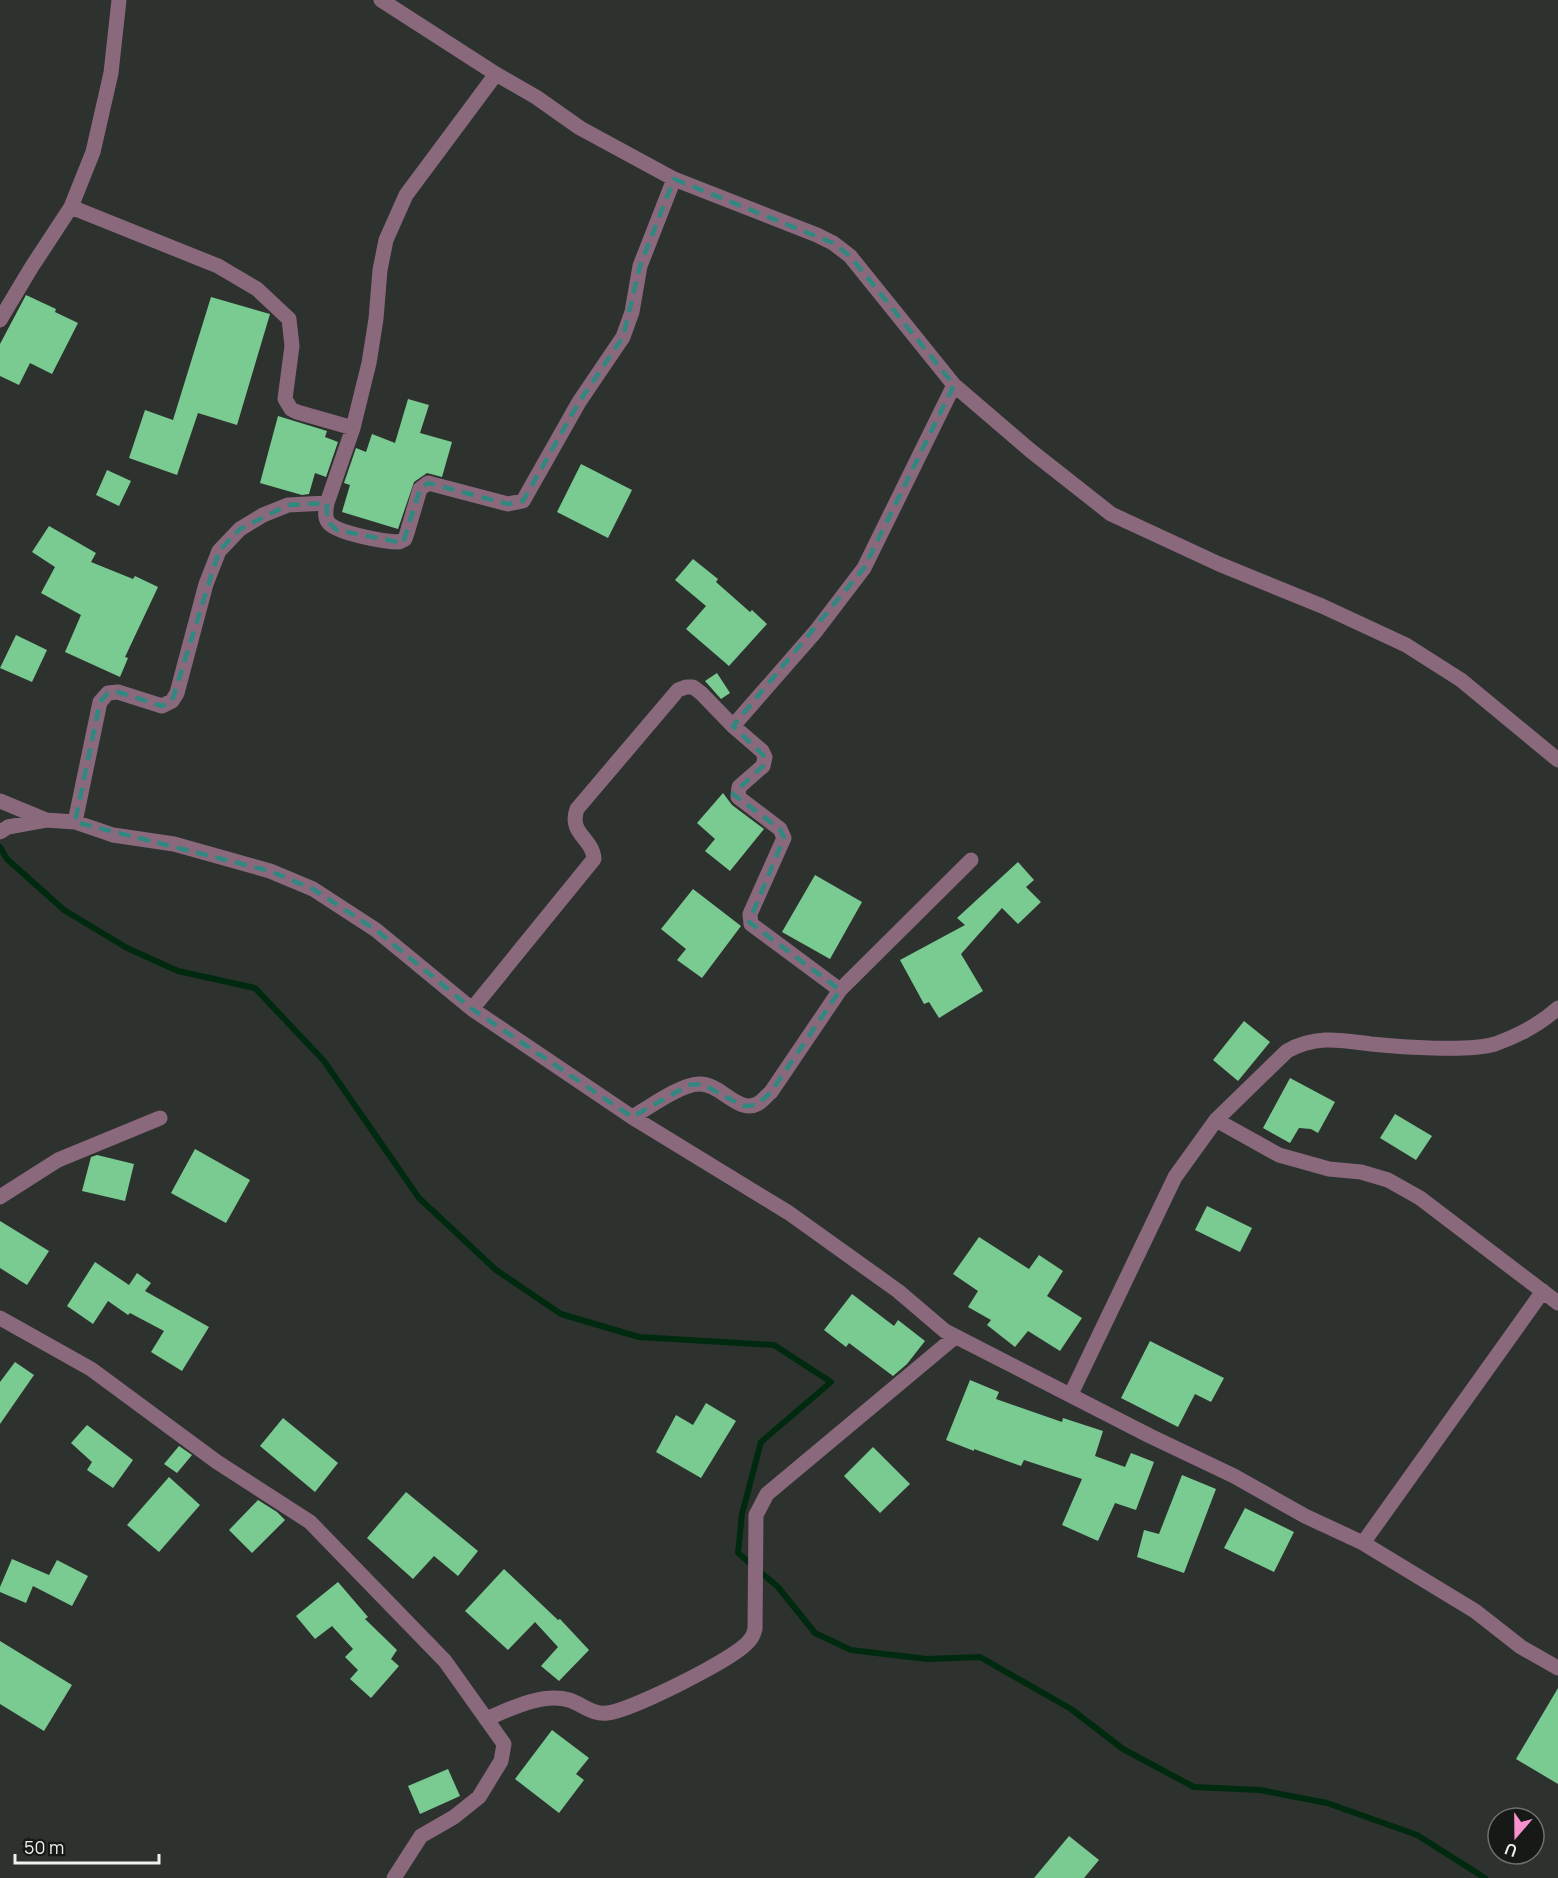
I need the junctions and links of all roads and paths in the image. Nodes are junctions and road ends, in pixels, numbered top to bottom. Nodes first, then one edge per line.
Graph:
1 (120, 0) edge
2 (381, 0) edge
3 (496, 74) junction
4 (674, 178) junction
5 (71, 207) junction
6 (0, 320) edge
7 (954, 385) junction
8 (353, 428) junction
9 (327, 503) junction
10 (734, 726) junction
11 (1558, 760) edge
12 (0, 801) edge
13 (46, 820) junction
14 (75, 822) junction
15 (4, 830) edge
16 (971, 860) dead end
17 (840, 990) junction
18 (1558, 1008) edge
19 (472, 1009) junction
20 (632, 1117) junction
21 (160, 1118) dead end
22 (1216, 1120) junction
23 (0, 1197) edge
24 (1543, 1291) junction
25 (1558, 1303) edge
26 (0, 1318) edge
27 (955, 1337) junction
28 (1071, 1394) junction
29 (1363, 1543) junction
30 (1558, 1668) edge
31 (486, 1719) junction
32 (394, 1878) edge

1 - 5 street
2 - 3 street
3 - 4 street
3 - 8 street
4 - 7 street
4 - 9 street
5 - 6 street
5 - 8 street
7 - 10 street
7 - 11 street
8 - 9 street
9 - 14 street
10 - 17 street
10 - 19 street
12 - 13 street
13 - 14 street
13 - 15 street
14 - 19 street
16 - 17 street
17 - 20 street
18 - 22 street
19 - 20 street
20 - 27 street
21 - 23 street
22 - 24 street
22 - 28 street
24 - 25 street
24 - 29 street
26 - 31 street
27 - 28 street
27 - 31 street
28 - 29 street
29 - 30 street
31 - 32 street

